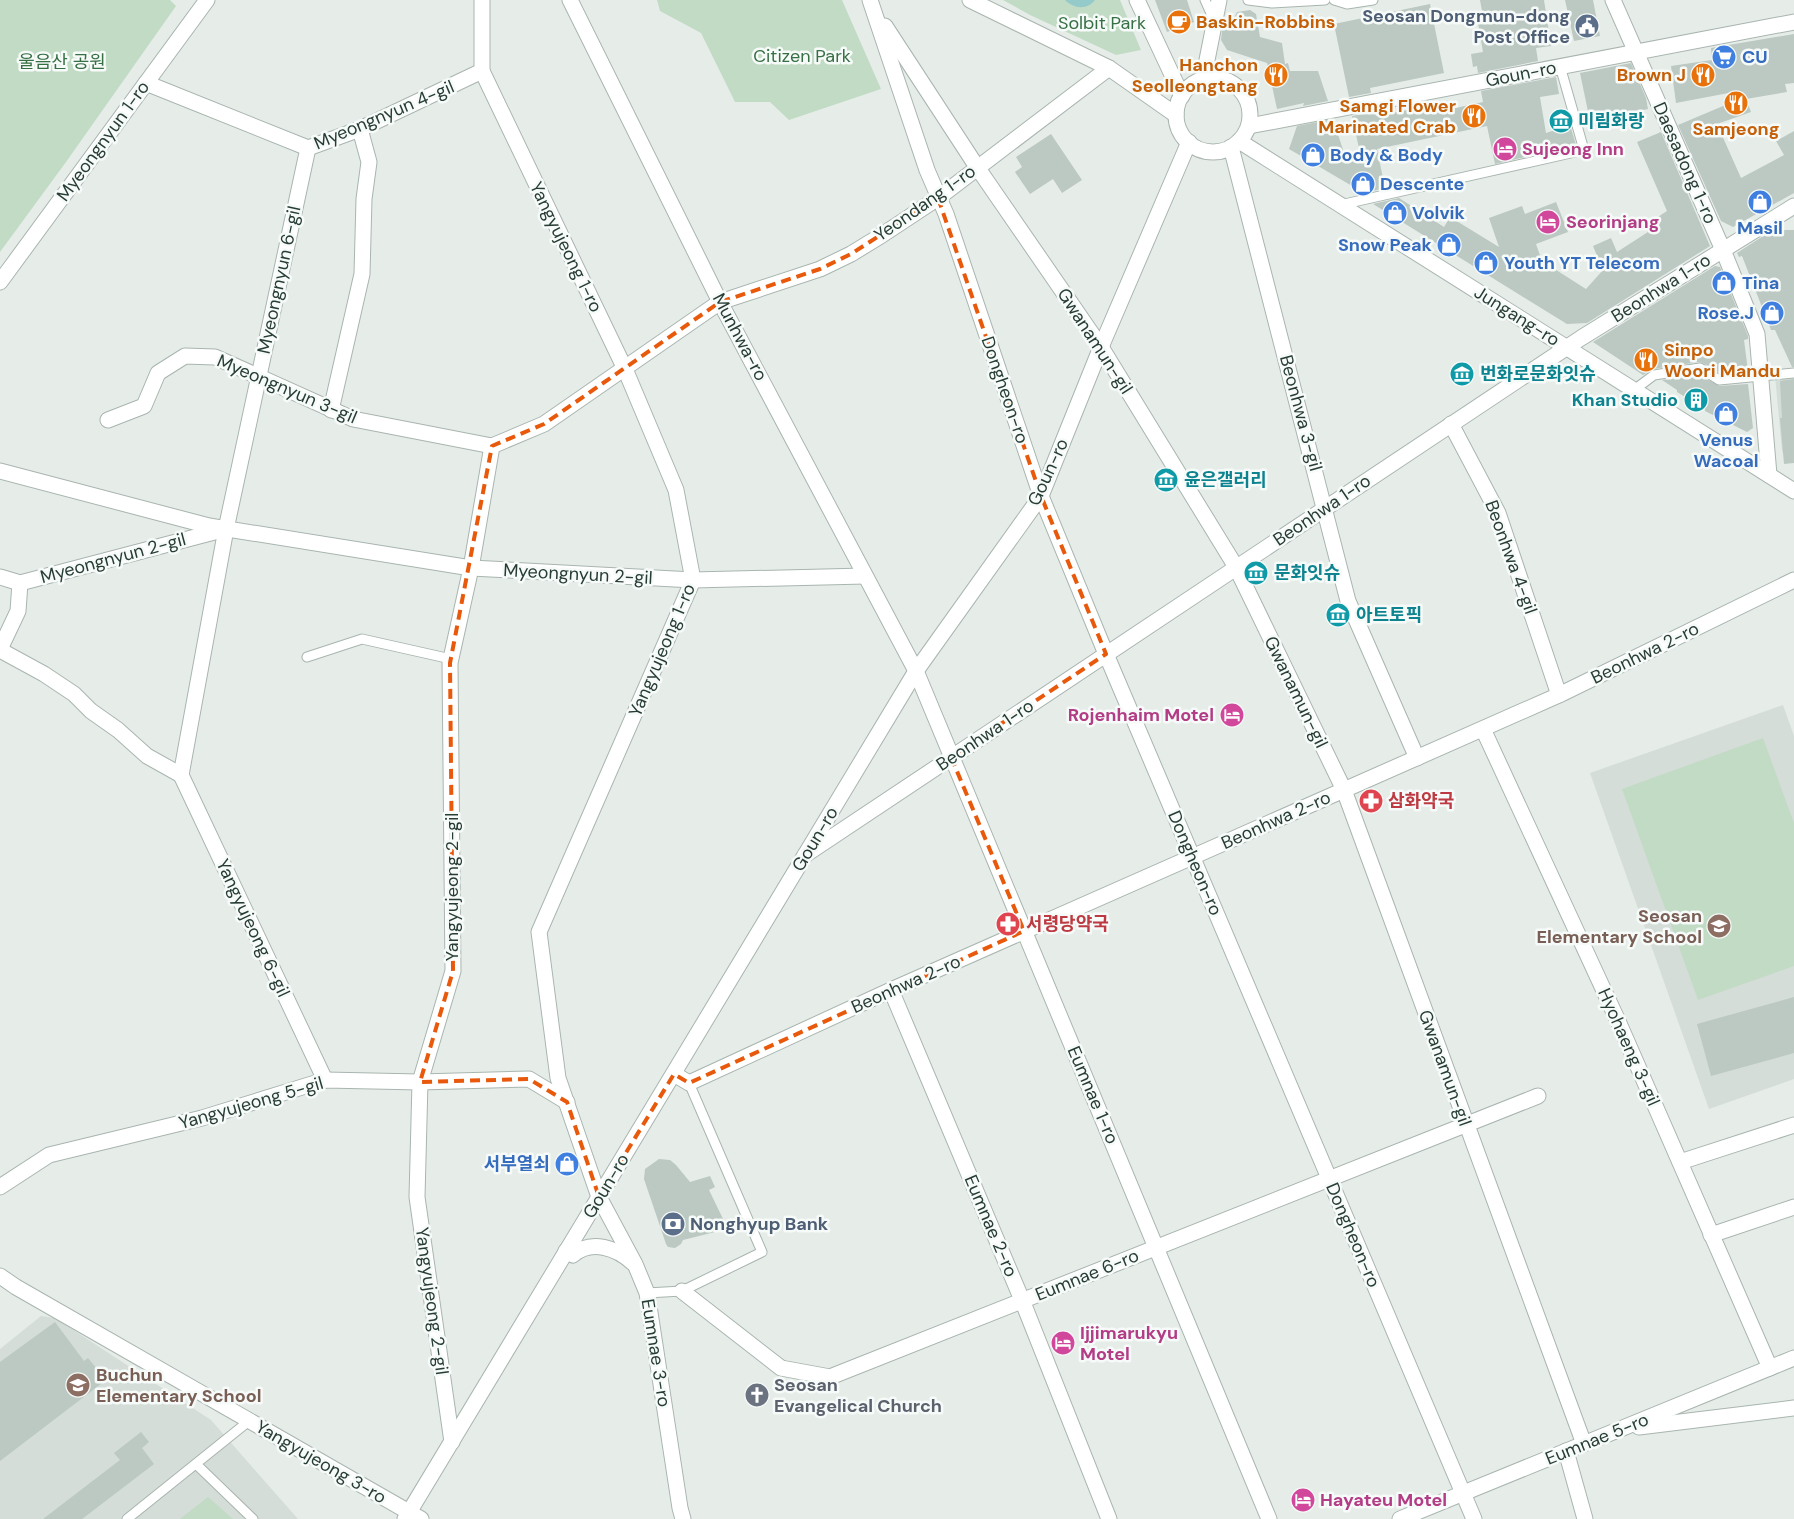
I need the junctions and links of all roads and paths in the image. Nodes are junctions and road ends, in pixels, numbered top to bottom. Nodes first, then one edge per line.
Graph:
1 (207, 0) edge
2 (482, 0) edge
3 (570, 0) edge
4 (970, 0) edge
5 (1137, 0) edge
6 (1205, 0) edge
7 (1219, 0) edge
8 (1248, 0) edge
9 (1325, 0) edge
10 (1334, 0) edge
11 (1373, 0) edge
12 (1613, 0) edge
13 (872, 4) edge
14 (1215, 21) junction
15 (1794, 22) edge
16 (1636, 52) junction
17 (1560, 66) junction
18 (1109, 68) junction
19 (482, 71) junction
20 (1204, 80) junction
21 (146, 83) junction
22 (1182, 96) junction
23 (1176, 116) junction
24 (1248, 126) junction
25 (360, 129) junction
26 (1189, 142) junction
27 (1235, 144) junction
28 (308, 148) junction
29 (977, 167) junction
30 (938, 198) junction
31 (1340, 205) junction
32 (1794, 206) edge
33 (1773, 219) junction
34 (1794, 219) edge
35 (1723, 250) junction
36 (0, 282) edge
37 (720, 302) junction
38 (1101, 347) junction
39 (1567, 348) junction
40 (625, 369) junction
41 (1794, 373) edge
42 (1761, 376) junction
43 (258, 378) junction
44 (1634, 390) junction
45 (331, 410) junction
46 (108, 420) dead end
47 (1451, 424) junction
48 (492, 446) junction
49 (0, 471) edge
50 (1769, 476) junction
51 (1794, 491) edge
52 (1041, 496) junction
53 (1325, 508) junction
54 (226, 529) junction
55 (1236, 567) junction
56 (471, 568) junction
57 (865, 576) junction
58 (0, 577) edge
59 (693, 580) junction
60 (1794, 580) edge
61 (20, 583) junction
62 (0, 649) edge
63 (1106, 654) junction
64 (307, 657) dead end
65 (452, 659) junction
66 (916, 671) junction
67 (1559, 696) junction
68 (1484, 729) junction
69 (952, 757) junction
70 (1417, 758) junction
71 (181, 775) junction
72 (1344, 790) junction
73 (806, 855) junction
74 (1193, 857) junction
75 (1024, 931) junction
76 (892, 990) junction
77 (674, 1074) junction
78 (325, 1080) junction
79 (420, 1082) junction
80 (689, 1083) junction
81 (1538, 1096) dead end
82 (568, 1102) junction
83 (1466, 1125) junction
84 (1794, 1125) edge
85 (1680, 1162) junction
86 (1330, 1179) junction
87 (0, 1186) edge
88 (600, 1197) junction
89 (1794, 1207) edge
90 (1711, 1235) junction
91 (1156, 1248) junction
92 (566, 1252) junction
93 (637, 1267) junction
94 (0, 1276) edge
95 (682, 1291) junction
96 (647, 1292) junction
97 (1022, 1300) junction
98 (1794, 1358) edge
99 (1770, 1368) junction
100 (1794, 1408) edge
101 (249, 1421) junction
102 (1618, 1430) junction
103 (452, 1442) junction
104 (1584, 1444) junction
105 (1566, 1452) junction
106 (196, 1464) junction
107 (1463, 1493) junction
108 (412, 1517) edge
109 (127, 1519) edge
110 (253, 1519) edge
111 (683, 1519) edge
112 (1109, 1519) edge
113 (1269, 1519) edge
114 (1400, 1519) edge
115 (1474, 1519) edge
116 (1585, 1519) edge

1 - 21 street, Myeongnyun 1-ro
2 - 19 street, Yangyujeong 1-ro
3 - 37 street, Munhwa-ro
4 - 18 street
5 - 22 street
6 - 14 lane
7 - 14 street
8 - 9 lane
10 - 11 lane
12 - 16 street, Daesadong 1-ro
13 - 29 street, Gwanamun-gil
13 - 30 street, Gwanamun-gil
14 - 20 street
15 - 16 street, Goun-ro
16 - 17 street, Goun-ro
16 - 35 street, Daesadong 1-ro
17 - 24 street, Goun-ro
17 - 31 lane
18 - 23 street
18 - 29 street, Yeondang 1-ro
19 - 25 street, Myeongnyun 4-gil
19 - 40 street, Yangyujeong 1-ro
20 - 22 street
20 - 24 street
21 - 28 street, Myeongnyun 4-gil
21 - 36 street, Myeongnyun 1-ro
22 - 23 street
23 - 26 street
24 - 27 street
25 - 28 street, Myeongnyun 4-gil
25 - 45 street
26 - 27 street
26 - 38 street, Goun-ro
27 - 31 street, Jungang-ro
27 - 53 street, Beonhwa 3-gil
28 - 43 street, Myeongnyun 6-gil
29 - 30 street, Yeondang 1-ro
29 - 38 street, Gwanamun-gil
30 - 37 street, Yeondang 1-ro
30 - 52 street, Dongheon-ro
31 - 39 street, Jungang-ro
32 - 33 street, Beonhwa 1-ro
33 - 34 street
33 - 35 street, Beonhwa 1-ro
35 - 39 street, Beonhwa 1-ro
35 - 42 street, Daesadong 1-ro
37 - 40 street
37 - 57 street, Munhwa-ro
38 - 52 street, Goun-ro
38 - 55 street, Gwanamun-gil
39 - 44 street, Jungang-ro
39 - 47 street, Beonhwa 1-ro
40 - 48 street
40 - 59 street, Yangyujeong 1-ro
41 - 42 lane
42 - 44 lane
42 - 50 street, Daesadong 1-ro
43 - 45 street, Myeongnyun 3-gil
43 - 46 street, Myeongnyun 3-gil
43 - 54 street, Myeongnyun 6-gil
44 - 50 street, Jungang-ro
45 - 48 street, Myeongnyun 3-gil
47 - 53 street, Beonhwa 1-ro
47 - 67 street, Beonhwa 4-gil
48 - 56 street
49 - 54 street, Myeongnyun 2-gil
50 - 51 street, Jungang-ro
52 - 63 street, Dongheon-ro
52 - 66 street, Goun-ro
53 - 55 street, Beonhwa 1-ro
53 - 70 street, Beonhwa 3-gil
54 - 56 street, Myeongnyun 2-gil
54 - 61 street, Myeongnyun 2-gil
54 - 71 street
55 - 63 street, Beonhwa 1-ro
55 - 72 street, Gwanamun-gil
56 - 59 street, Myeongnyun 2-gil
56 - 65 street, Yangyujeong 2-gil
57 - 59 street, Myeongnyun 2-gil
57 - 66 street, Munhwa-ro
58 - 61 street, Myeongnyun 2-gil
59 - 82 street, Yangyujeong 1-ro
60 - 67 street, Beonhwa 2-ro
61 - 62 street
62 - 71 street
63 - 69 street, Beonhwa 1-ro
63 - 74 street, Dongheon-ro
64 - 65 lane
65 - 79 street, Yangyujeong 2-gil
66 - 69 street, Eumnae 1-ro
66 - 73 street, Goun-ro
67 - 68 street, Beonhwa 2-ro
68 - 70 street, Beonhwa 2-ro
68 - 85 street, Hyohaeng 3-gil
69 - 73 street, Beonhwa 1-ro
69 - 75 street, Eumnae 1-ro
70 - 72 street, Beonhwa 2-ro
71 - 78 street, Yangyujeong 6-gil
72 - 74 street, Beonhwa 2-ro
72 - 83 street, Gwanamun-gil
73 - 77 street, Goun-ro
74 - 75 street, Beonhwa 2-ro
74 - 86 street, Dongheon-ro
75 - 76 street, Beonhwa 2-ro
75 - 91 street, Eumnae 1-ro
76 - 80 street, Beonhwa 2-ro
76 - 97 street, Eumnae 2-ro
77 - 80 street
77 - 88 street, Goun-ro
78 - 79 street, Yangyujeong 5-gil
78 - 87 street, Yangyujeong 5-gil
79 - 82 street, Yangyujeong 5-gil
79 - 103 street, Yangyujeong 2-gil
80 - 95 lane
81 - 83 street, Eumnae 6-ro
82 - 88 street, Yangyujeong 1-ro
83 - 86 street, Eumnae 6-ro
83 - 104 street, Gwanamun-gil
84 - 85 street
85 - 90 street, Hyohaeng 3-gil
86 - 91 street, Eumnae 6-ro
86 - 107 street, Dongheon-ro
88 - 92 street, Goun-ro
88 - 93 street, Eumnae 3-ro
89 - 90 street
90 - 99 street, Hyohaeng 3-gil
91 - 97 street, Eumnae 6-ro
91 - 113 street, Eumnae 1-ro
92 - 93 street
92 - 103 street, Goun-ro
93 - 96 street, Eumnae 3-ro
94 - 101 street, Yangyujeong 3-ro
95 - 96 lane
95 - 97 street, Eumnae 6-ro
96 - 111 street, Eumnae 3-ro
97 - 112 street, Eumnae 2-ro
98 - 99 street, Eumnae 5-ro
99 - 102 street, Eumnae 5-ro
100 - 102 street
101 - 106 lane
101 - 108 street, Yangyujeong 3-ro
102 - 104 street, Eumnae 5-ro
103 - 108 street, Goun-ro
104 - 105 street, Eumnae 5-ro
105 - 107 street, Eumnae 5-ro
105 - 116 street
106 - 109 lane
106 - 110 lane
107 - 114 street, Eumnae 5-ro
107 - 115 street, Dongheon-ro

